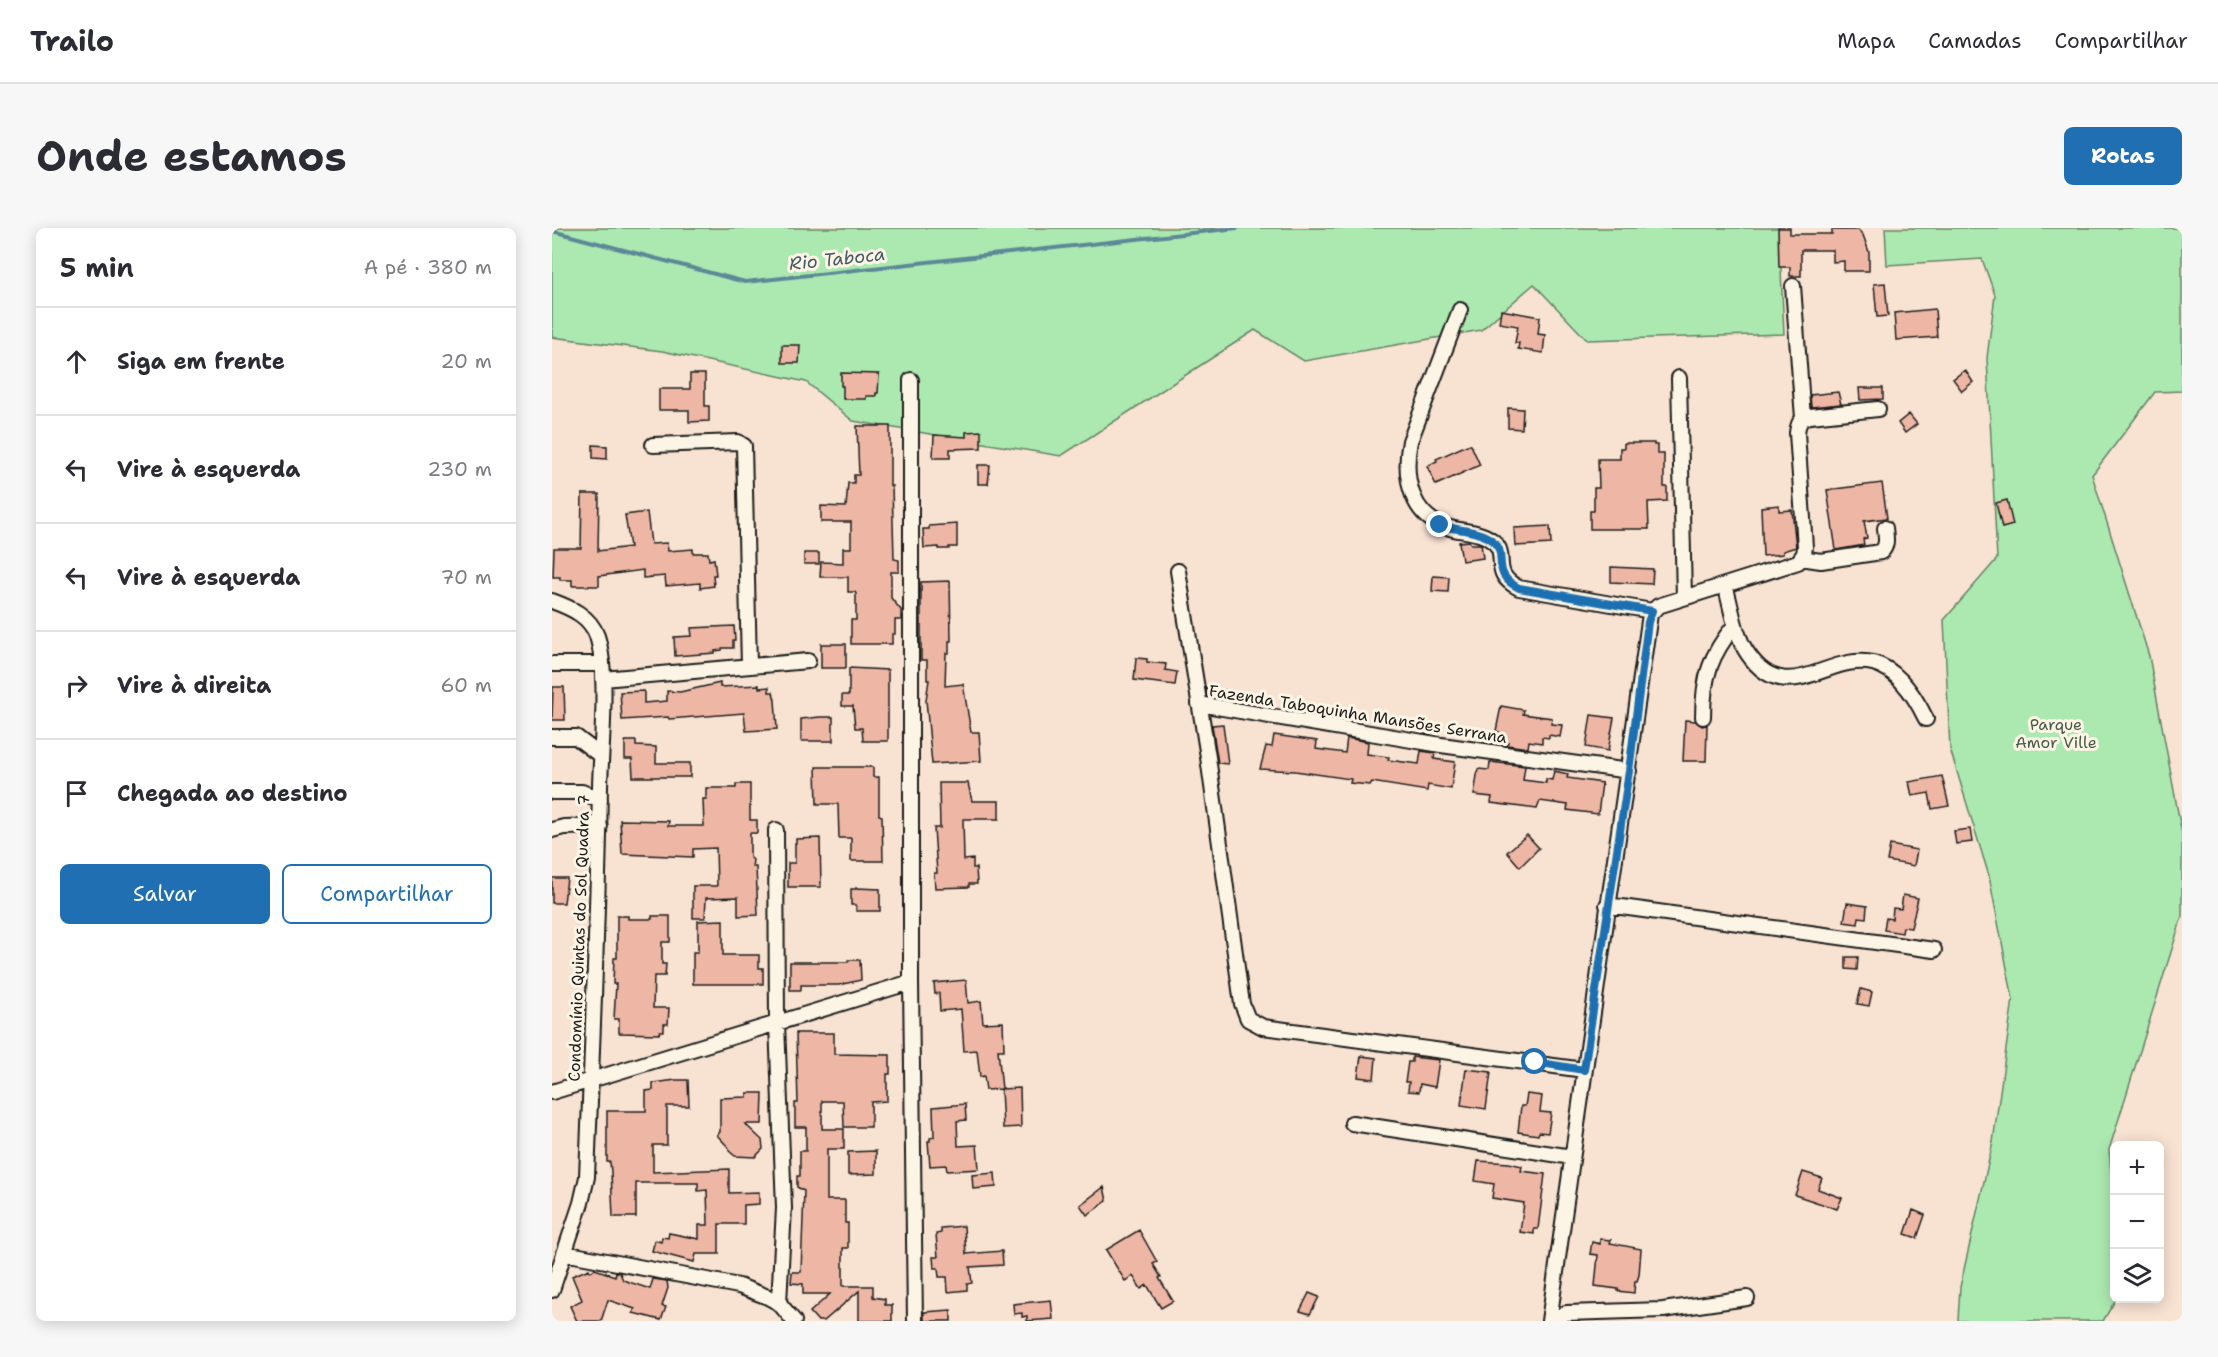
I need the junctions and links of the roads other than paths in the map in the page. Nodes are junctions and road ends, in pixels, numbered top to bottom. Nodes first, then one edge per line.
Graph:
1 (1793, 286) dead end
2 (1460, 310) dead end
3 (1679, 378) dead end
4 (911, 380) dead end
5 (1878, 409) dead end
6 (1803, 418) junction
7 (652, 445) dead end
8 (1885, 528) dead end
9 (1801, 558) junction
10 (1178, 570) dead end
11 (1725, 585) junction
12 (1684, 598) junction
13 (552, 601) edge
14 (1652, 611) junction
15 (1735, 625) junction
16 (601, 660) junction
17 (808, 661) dead end
18 (552, 664) edge
19 (749, 666) junction
20 (603, 679) junction
21 (1199, 704) junction
22 (1703, 717) dead end
23 (1926, 719) dead end
24 (552, 737) edge
25 (601, 756) junction
26 (1629, 771) junction
27 (552, 792) edge
28 (600, 800) junction
29 (600, 826) junction
30 (552, 830) edge
31 (776, 830) dead end
32 (1607, 905) junction
33 (1934, 950) dead end
34 (911, 982) junction
35 (777, 1023) junction
36 (1584, 1070) junction
37 (591, 1080) junction
38 (552, 1092) edge
39 (1352, 1123) dead end
40 (1572, 1157) junction
41 (564, 1253) junction
42 (552, 1290) edge
43 (1747, 1298) dead end
44 (779, 1303) junction
45 (794, 1321) edge
46 (915, 1321) edge
47 (1549, 1321) edge

1 - 6 street
2 - 14 street
3 - 12 street
4 - 34 street
5 - 6 street
6 - 9 street
7 - 19 street
8 - 9 street
9 - 11 street
10 - 21 street
11 - 12 street
11 - 15 street
12 - 14 street
13 - 16 street, Condomínio Quintas do Sol Quadra 7
14 - 26 street
15 - 22 street
15 - 23 street
16 - 18 street
16 - 20 street, Condomínio Quintas do Sol Quadra 7
17 - 19 street
19 - 20 street
20 - 25 street, Condomínio Quintas do Sol Quadra 7
21 - 26 street, Fazenda Taboquinha Mansões Serrana
21 - 36 street, Fazenda Taboquinha Mansões Serrana
24 - 25 street
25 - 28 street, Condomínio Quintas do Sol Quadra 7
26 - 32 street
27 - 28 street
28 - 29 street, Condomínio Quintas do Sol Quadra 7
29 - 30 street
29 - 37 street, Condomínio Quintas do Sol Quadra 7
31 - 35 street
32 - 33 street
32 - 36 street
34 - 35 street
34 - 46 street
35 - 37 street
35 - 44 street
36 - 40 street
37 - 38 street
37 - 41 street, Condomínio Quintas do Sol Quadra 7
39 - 40 street
40 - 47 street
41 - 42 street, Condomínio Quintas do Sol Quadra 7
41 - 44 street
43 - 47 street
44 - 45 street

